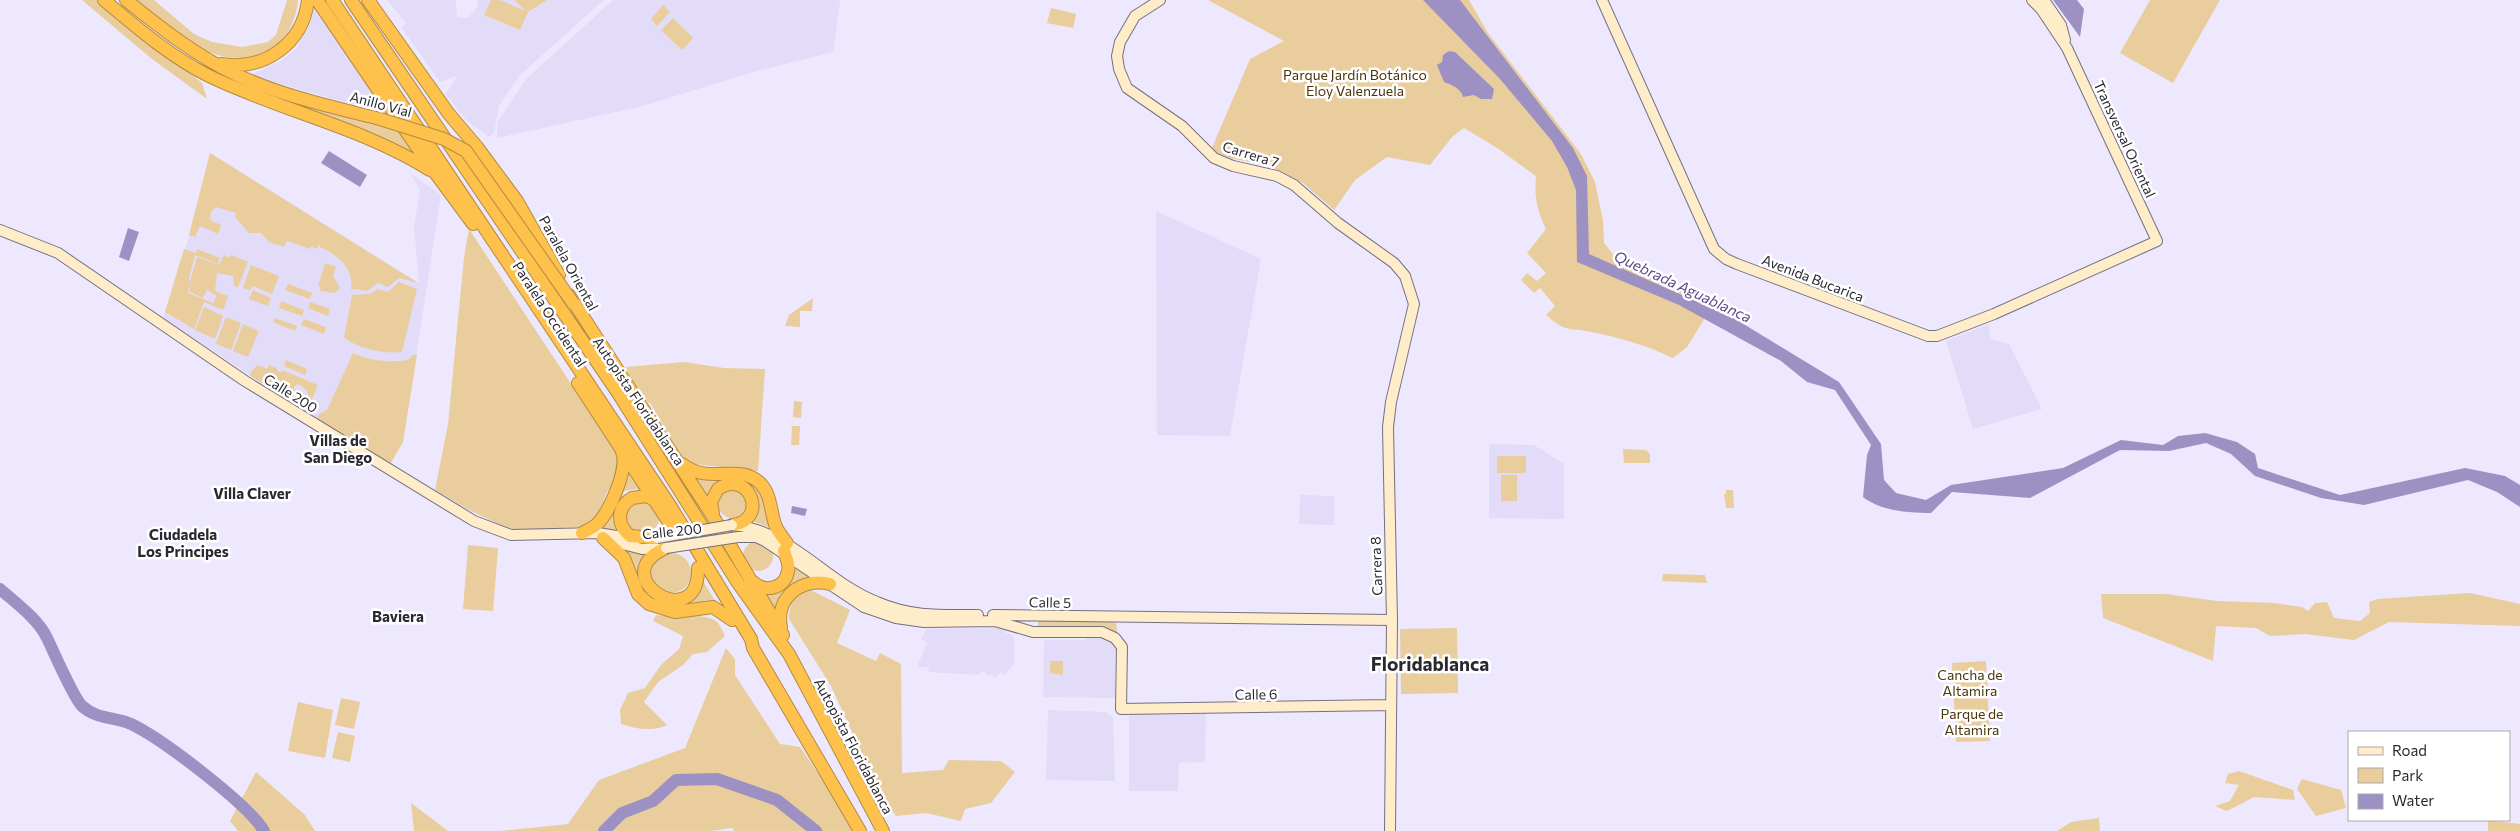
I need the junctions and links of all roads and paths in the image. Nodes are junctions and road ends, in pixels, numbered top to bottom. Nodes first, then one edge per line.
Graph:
1 (104, 0) edge
2 (126, 0) edge
3 (308, 0) edge
4 (318, 0) edge
5 (332, 0) edge
6 (351, 0) edge
7 (368, 0) edge
8 (1160, 0) edge
9 (1602, 0) edge
10 (2032, 0) edge
11 (2044, 0) edge
12 (2067, 48) junction
13 (206, 58) junction
14 (441, 180) junction
15 (0, 230) edge
16 (2157, 241) joint
17 (572, 303) junction
18 (1414, 304) joint
19 (618, 393) junction
20 (655, 428) junction
21 (620, 448) junction
22 (677, 460) junction
23 (656, 501) junction
24 (714, 518) junction
25 (732, 525) junction
26 (582, 533) junction
27 (738, 537) joint
28 (603, 538) junction
29 (656, 538) junction
30 (786, 547) junction
31 (666, 548) junction
32 (698, 568) junction
33 (750, 578) junction
34 (830, 584) junction
35 (732, 620) junction
36 (1392, 620) junction
37 (781, 629) junction
38 (753, 648) junction
39 (789, 654) junction
40 (1391, 705) junction
41 (1120, 709) joint
42 (860, 831) edge
43 (883, 831) edge
44 (1390, 831) edge

1 - 14 highway
2 - 13 highway, Anillo Víal
3 - 13 highway
4 - 14 highway, Paralela Occidental
5 - 38 highway
6 - 19 highway, Autopista Floridablanca
7 - 17 highway, Paralela Oriental
8 - 18 main road, Carrera 7
9 - 16 main road, Avenida Bucarica
10 - 12 main road, Transversal Oriental
11 - 12 main road, Transversal Oriental
12 - 16 main road, Transversal Oriental
13 - 17 highway, Anillo Víal, bridge
14 - 21 highway, Paralela Occidental
15 - 26 main road, Calle 200
17 - 20 highway, Paralela Oriental
18 - 36 main road, Carrera 8
19 - 20 highway
19 - 39 highway, Autopista Floridablanca
20 - 22 highway, Paralela Oriental
21 - 23 highway, Paralela Occidental
21 - 26 highway
22 - 24 highway, Paralela Oriental
22 - 30 highway
23 - 29 highway
23 - 32 highway, Paralela Occidental
24 - 25 highway
24 - 33 highway, Paralela Oriental
25 - 29 main road, Calle 200, bridge
25 - 30 main road, Calle 5
26 - 28 main road, Calle 200
26 - 29 main road, Calle 200
27 - 30 main road, Calle 5
27 - 31 main road, Calle 200, bridge
28 - 31 main road, Calle 200
28 - 35 highway
30 - 33 highway
30 - 34 main road, Calle 5
30 - 36 main road, Calle 5
31 - 32 highway
32 - 35 highway, Paralela Occidental
33 - 37 highway, Paralela Oriental
34 - 37 highway
34 - 41 main road, Calle 5
35 - 38 highway, Paralela Occidental
36 - 40 main road, Carrera 8
37 - 39 highway, Paralela Oriental
38 - 42 highway
39 - 43 highway, Autopista Floridablanca
40 - 41 main road, Calle 6
40 - 44 main road, Carrera 8

